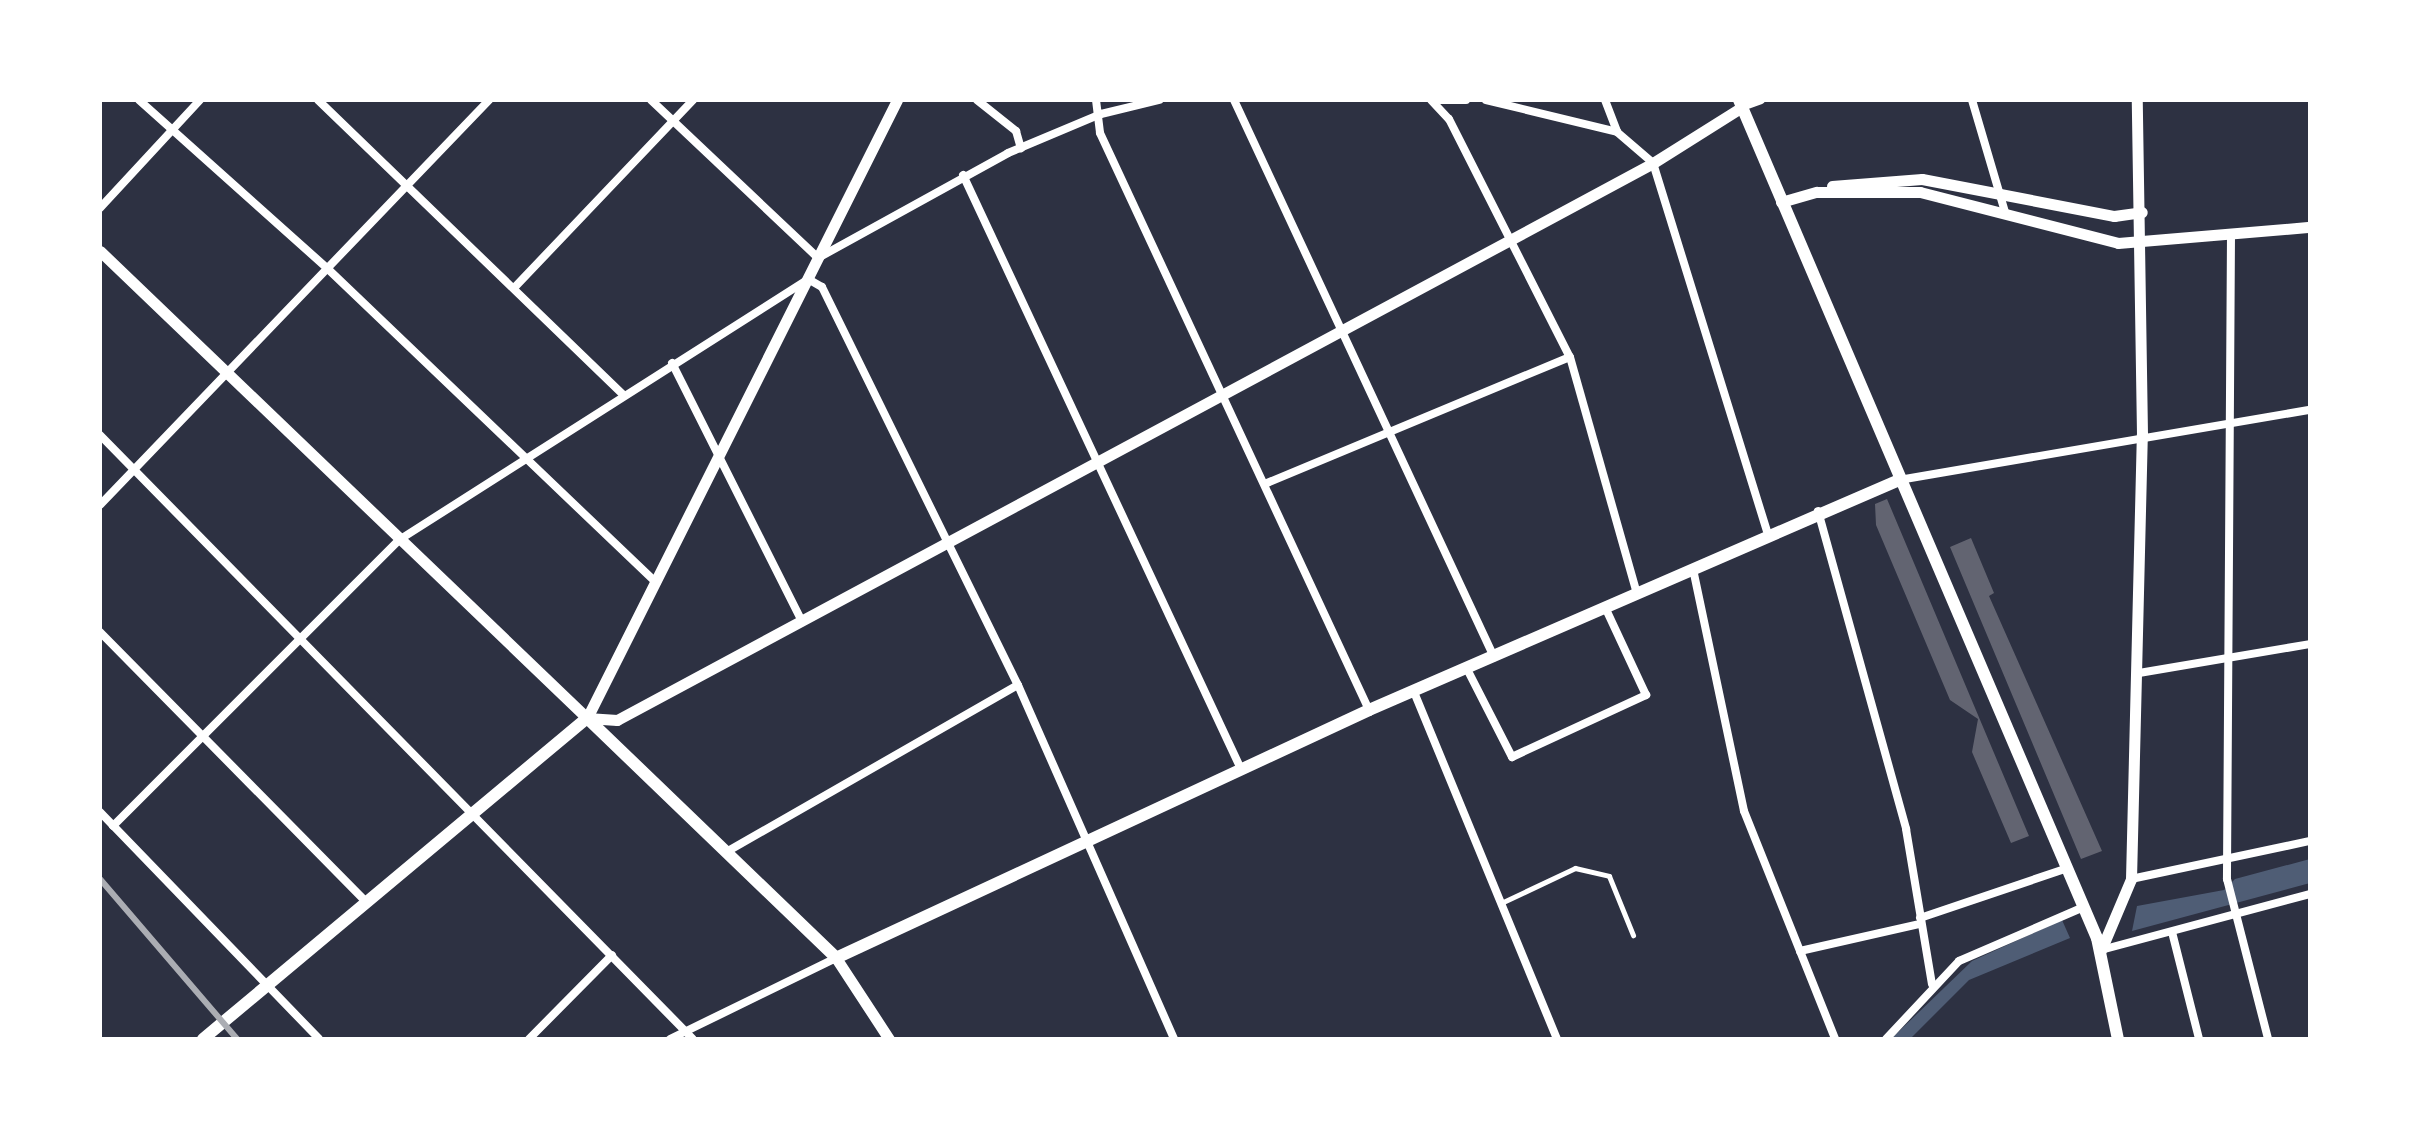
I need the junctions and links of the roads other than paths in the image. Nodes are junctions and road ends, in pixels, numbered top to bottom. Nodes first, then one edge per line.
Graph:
1 (139, 100) edge
2 (200, 100) edge
3 (318, 100) edge
4 (489, 100) edge
5 (651, 100) edge
6 (693, 100) edge
7 (897, 100) edge
8 (977, 100) edge
9 (1096, 100) edge
10 (1159, 100) edge
11 (1234, 100) edge
12 (1431, 100) edge
13 (1440, 100) edge
14 (1466, 100) edge
15 (1486, 100) edge
16 (1605, 100) edge
17 (1761, 100) edge
18 (1972, 100) edge
19 (2137, 100) edge
20 (1740, 103) edge
21 (1101, 114) junction
22 (673, 121) junction
23 (172, 129) junction
24 (1617, 132) junction
25 (1021, 148) junction
26 (1653, 163) junction
27 (963, 175) junction
28 (409, 185) junction
29 (1817, 192) junction
30 (2000, 195) junction
31 (1781, 202) junction
32 (100, 208) edge
33 (2005, 212) junction
34 (2142, 212) junction
35 (2310, 227) edge
36 (2231, 234) junction
37 (1510, 238) junction
38 (2142, 241) junction
39 (100, 251) edge
40 (818, 258) junction
41 (329, 270) junction
42 (808, 279) junction
43 (514, 288) junction
44 (1341, 330) junction
45 (1570, 357) junction
46 (672, 363) junction
47 (226, 370) junction
48 (1224, 393) junction
49 (622, 394) junction
50 (2310, 410) edge
51 (2233, 422) junction
52 (1385, 428) junction
53 (2142, 434) junction
54 (100, 435) edge
55 (720, 450) junction
56 (526, 458) junction
57 (1098, 461) junction
58 (135, 469) junction
59 (1899, 480) junction
60 (1267, 483) junction
61 (100, 505) edge
62 (1817, 510) junction
63 (1767, 531) junction
64 (399, 540) junction
65 (945, 544) junction
66 (1693, 569) junction
67 (656, 583) junction
68 (1637, 593) junction
69 (1605, 607) junction
70 (802, 622) junction
71 (100, 632) edge
72 (298, 638) junction
73 (2310, 644) edge
74 (1495, 658) junction
75 (2229, 659) junction
76 (1467, 669) junction
77 (2139, 673) junction
78 (1018, 685) junction
79 (1414, 692) junction
80 (1369, 710) junction
81 (587, 718) junction
82 (201, 736) junction
83 (1241, 769) junction
84 (100, 812) edge
85 (473, 816) junction
86 (113, 826) junction
87 (1085, 841) junction
88 (2310, 841) edge
89 (728, 851) junction
90 (2228, 863) junction
91 (2068, 868) junction
92 (2131, 879) junction
93 (2308, 894) edge
94 (366, 902) junction
95 (1501, 903) junction
96 (2084, 907) junction
97 (2310, 907) edge
98 (2235, 916) junction
99 (1920, 921) junction
100 (2172, 932) junction
101 (1633, 935) dead end
102 (2101, 950) junction
103 (1800, 951) junction
104 (612, 955) junction
105 (836, 958) junction
106 (1932, 984) junction
107 (267, 987) junction
108 (684, 1029) junction
109 (203, 1039) edge
110 (319, 1039) edge
111 (529, 1039) edge
112 (670, 1039) edge
113 (693, 1039) edge
114 (889, 1039) edge
115 (1174, 1039) edge
116 (1557, 1039) edge
117 (1835, 1039) edge
118 (1886, 1039) edge
119 (2118, 1039) edge
120 (2199, 1039) edge
121 (2268, 1039) edge

1 - 23 street
2 - 23 street
3 - 28 street
4 - 28 street
5 - 22 street
6 - 22 street
7 - 40 street
8 - 25 street
9 - 21 street
10 - 21 street
11 - 44 street
12 - 37 street
13 - 14 street
15 - 24 street
16 - 24 street
17 - 20 street
18 - 30 street
19 - 34 street
20 - 26 street
20 - 31 main road
21 - 25 street
21 - 48 street
22 - 40 street
22 - 43 street
23 - 32 street
23 - 41 street
24 - 26 street
25 - 27 street
26 - 37 street
26 - 63 street
27 - 40 street
27 - 57 street
28 - 41 street
28 - 43 street
29 - 30 street
29 - 31 street
29 - 33 street
30 - 33 street
30 - 34 street
31 - 59 main road
33 - 38 street
34 - 38 street
35 - 36 street
36 - 38 street
36 - 51 street
37 - 44 street
37 - 45 street
38 - 53 street
39 - 47 street
40 - 42 street
41 - 47 street
41 - 56 street
42 - 46 street
42 - 55 street
42 - 65 street
43 - 49 street
44 - 48 street
44 - 52 street
45 - 52 street
45 - 68 street
46 - 49 street
46 - 55 street
47 - 58 street
47 - 64 street
48 - 57 street
48 - 60 street
49 - 56 street
50 - 51 street
51 - 53 street
51 - 75 street
52 - 60 street
52 - 74 street
53 - 59 street
53 - 77 street
54 - 58 street
55 - 67 street
55 - 70 street
56 - 64 street
56 - 67 street
57 - 65 street
57 - 83 street
58 - 61 street
58 - 72 street
59 - 62 main road
59 - 91 main road
60 - 80 street
62 - 63 main road
62 - 99 street
63 - 66 main road
64 - 72 street
64 - 81 street
65 - 70 street
65 - 78 street
66 - 68 main road
66 - 103 street
67 - 81 street
68 - 69 main road
69 - 74 main road
69 - 76 street
70 - 81 street
71 - 82 street
72 - 82 street
72 - 85 street
73 - 75 street
74 - 76 main road
75 - 77 street
75 - 90 street
76 - 79 main road
77 - 92 street
78 - 87 street
78 - 89 street
79 - 80 main road
79 - 95 street
80 - 83 main road
81 - 85 main road
81 - 89 main road
82 - 86 street
82 - 94 street
83 - 87 main road
84 - 86 street
85 - 94 main road
85 - 104 street
86 - 107 street
87 - 105 main road
87 - 115 street
88 - 90 street
89 - 105 main road
90 - 92 street
90 - 98 street
91 - 96 main road
91 - 99 street
92 - 102 street
93 - 97 street
93 - 98 street
94 - 107 main road
95 - 101 lane
95 - 116 street
96 - 102 main road
96 - 106 street
98 - 100 street
98 - 121 street
99 - 103 street
99 - 106 street
100 - 102 street
100 - 120 street
102 - 119 main road
103 - 117 street
104 - 108 street
104 - 111 street
105 - 108 street
105 - 114 street
106 - 118 street
107 - 109 main road
107 - 110 street
108 - 112 street
108 - 113 street

